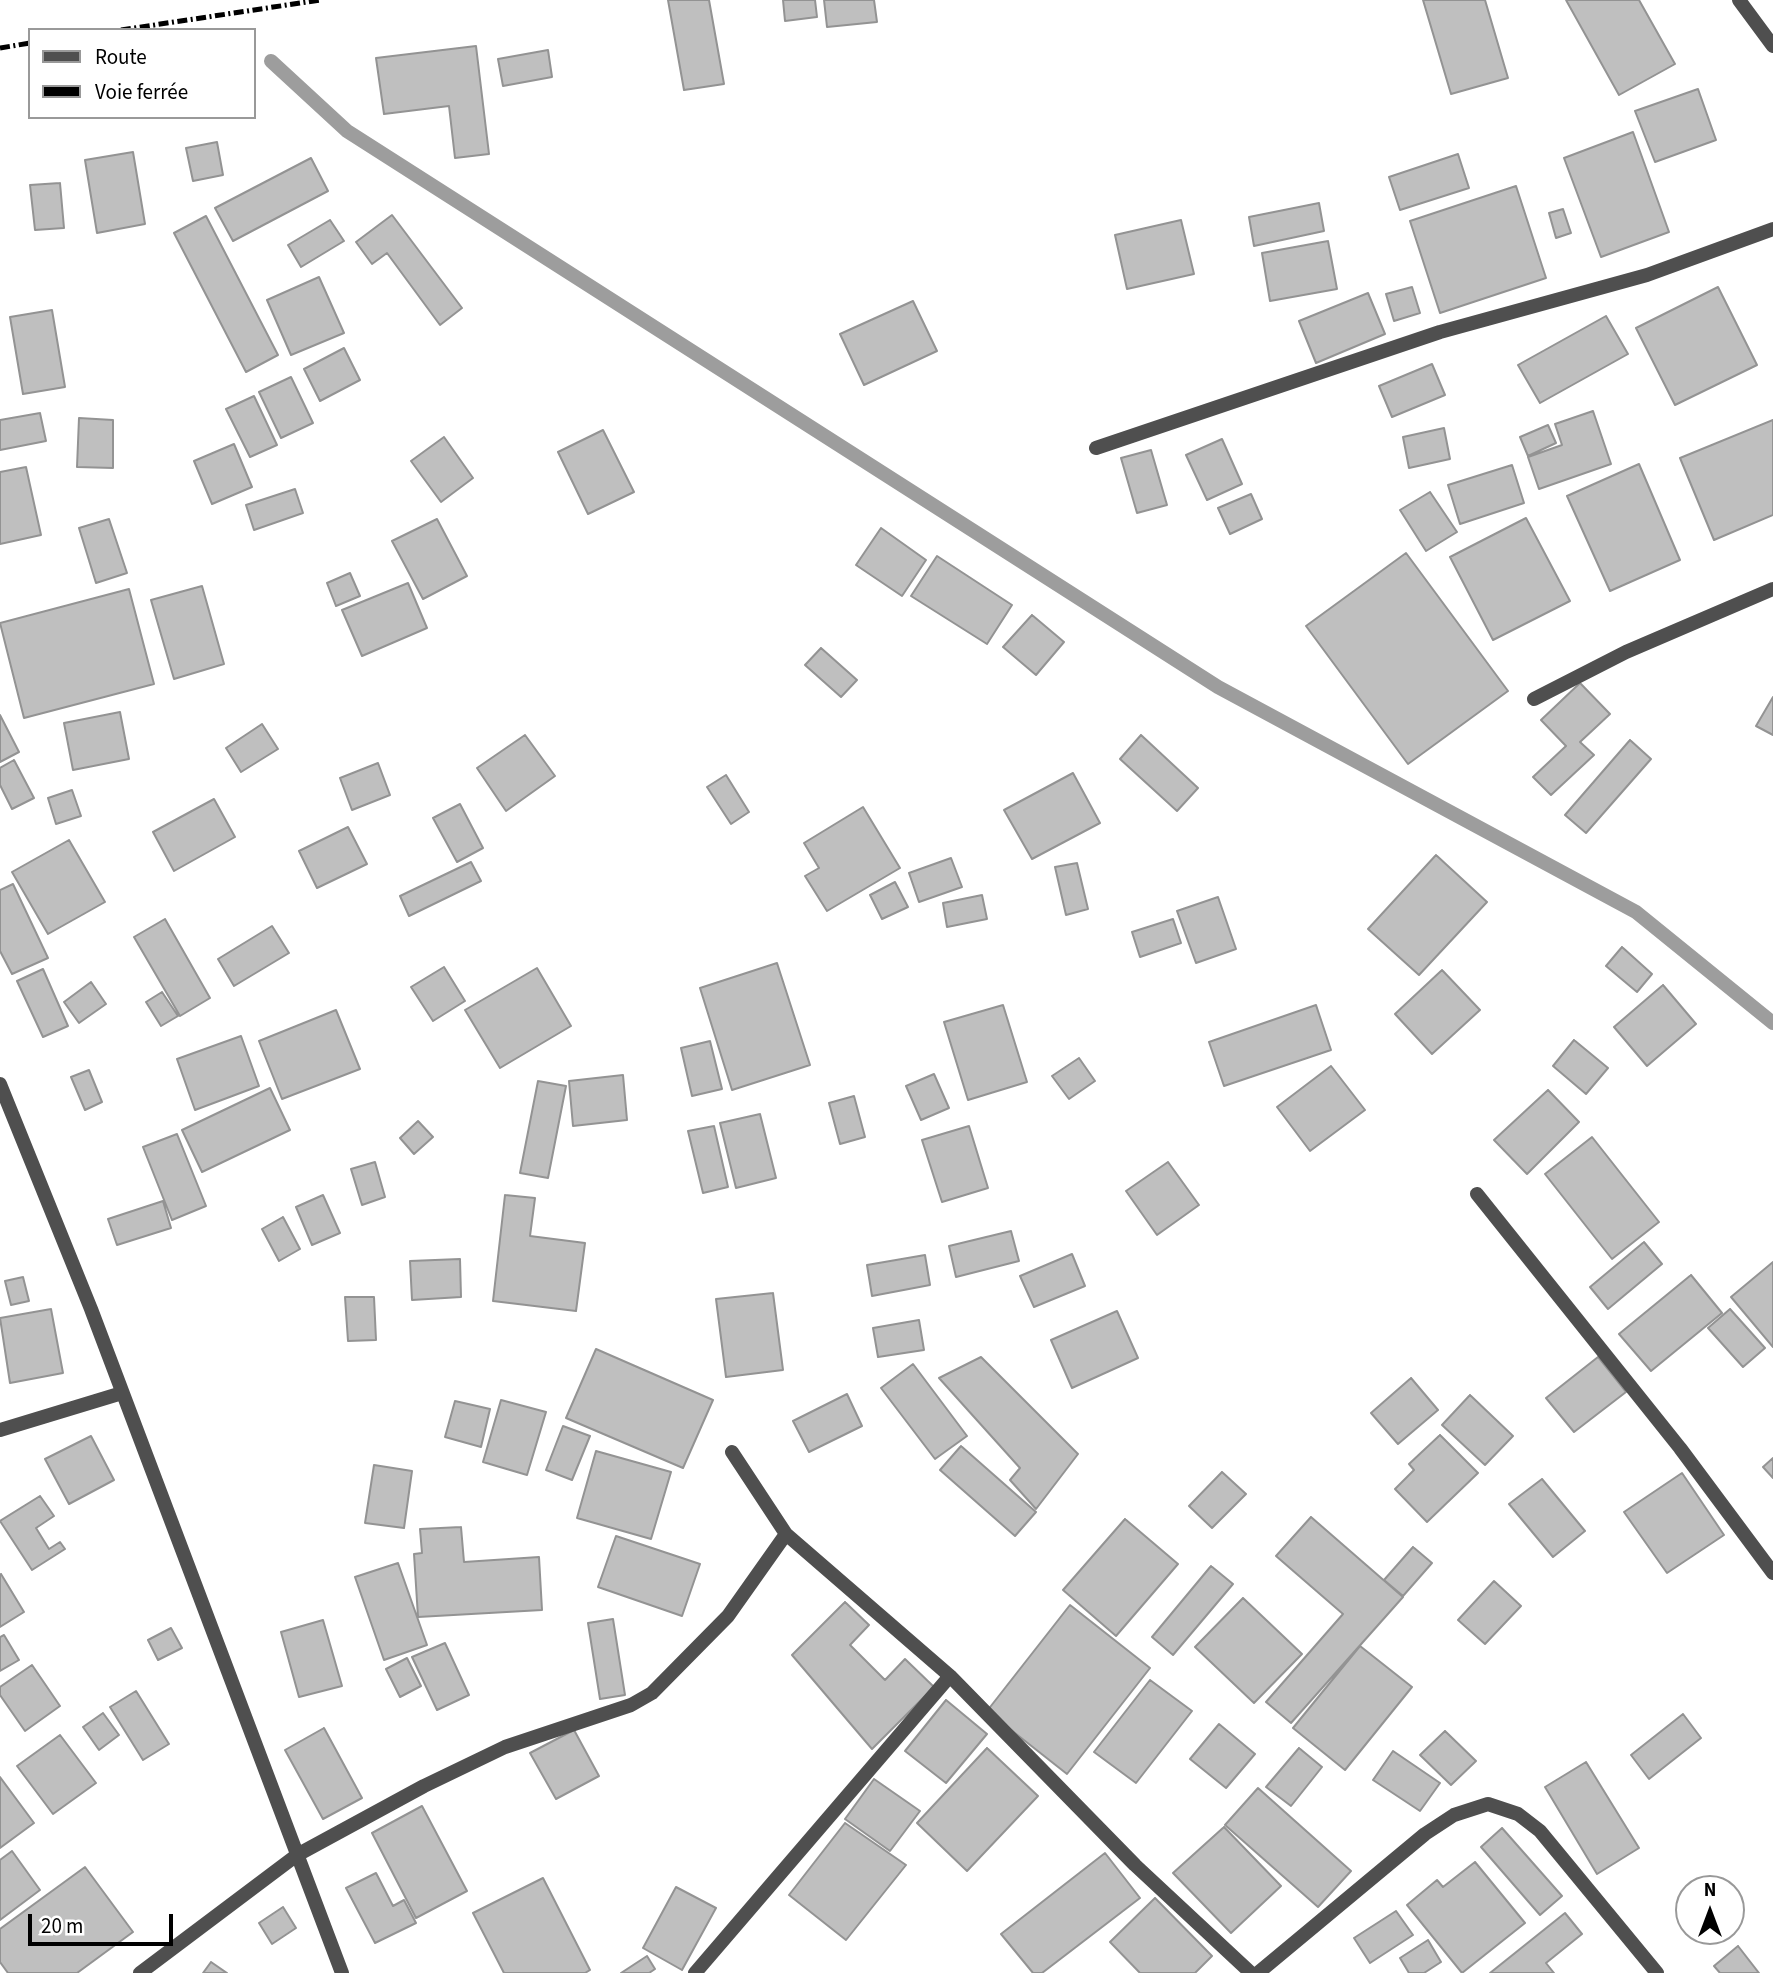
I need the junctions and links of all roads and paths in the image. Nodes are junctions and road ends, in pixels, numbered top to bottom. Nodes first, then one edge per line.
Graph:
1 (1739, 0) edge
2 (1773, 46) edge
3 (1773, 229) edge
4 (1096, 449) dead end
5 (1773, 589) edge
6 (1534, 699) dead end
7 (0, 1084) edge
8 (1477, 1194) dead end
9 (122, 1392) junction
10 (0, 1430) edge
11 (732, 1452) dead end
12 (786, 1534) junction
13 (1773, 1573) edge
14 (950, 1676) junction
15 (297, 1854) junction
16 (141, 1973) edge
17 (342, 1973) edge
18 (695, 1973) edge
19 (1251, 1973) edge
20 (1258, 1973) edge
21 (1657, 1973) edge

1 - 2 street
3 - 4 street
5 - 6 street
7 - 9 street
8 - 13 street
9 - 10 street
9 - 15 street
11 - 12 street
12 - 14 street
12 - 15 street
14 - 18 street
14 - 19 street
15 - 16 street
15 - 17 street
20 - 21 street

